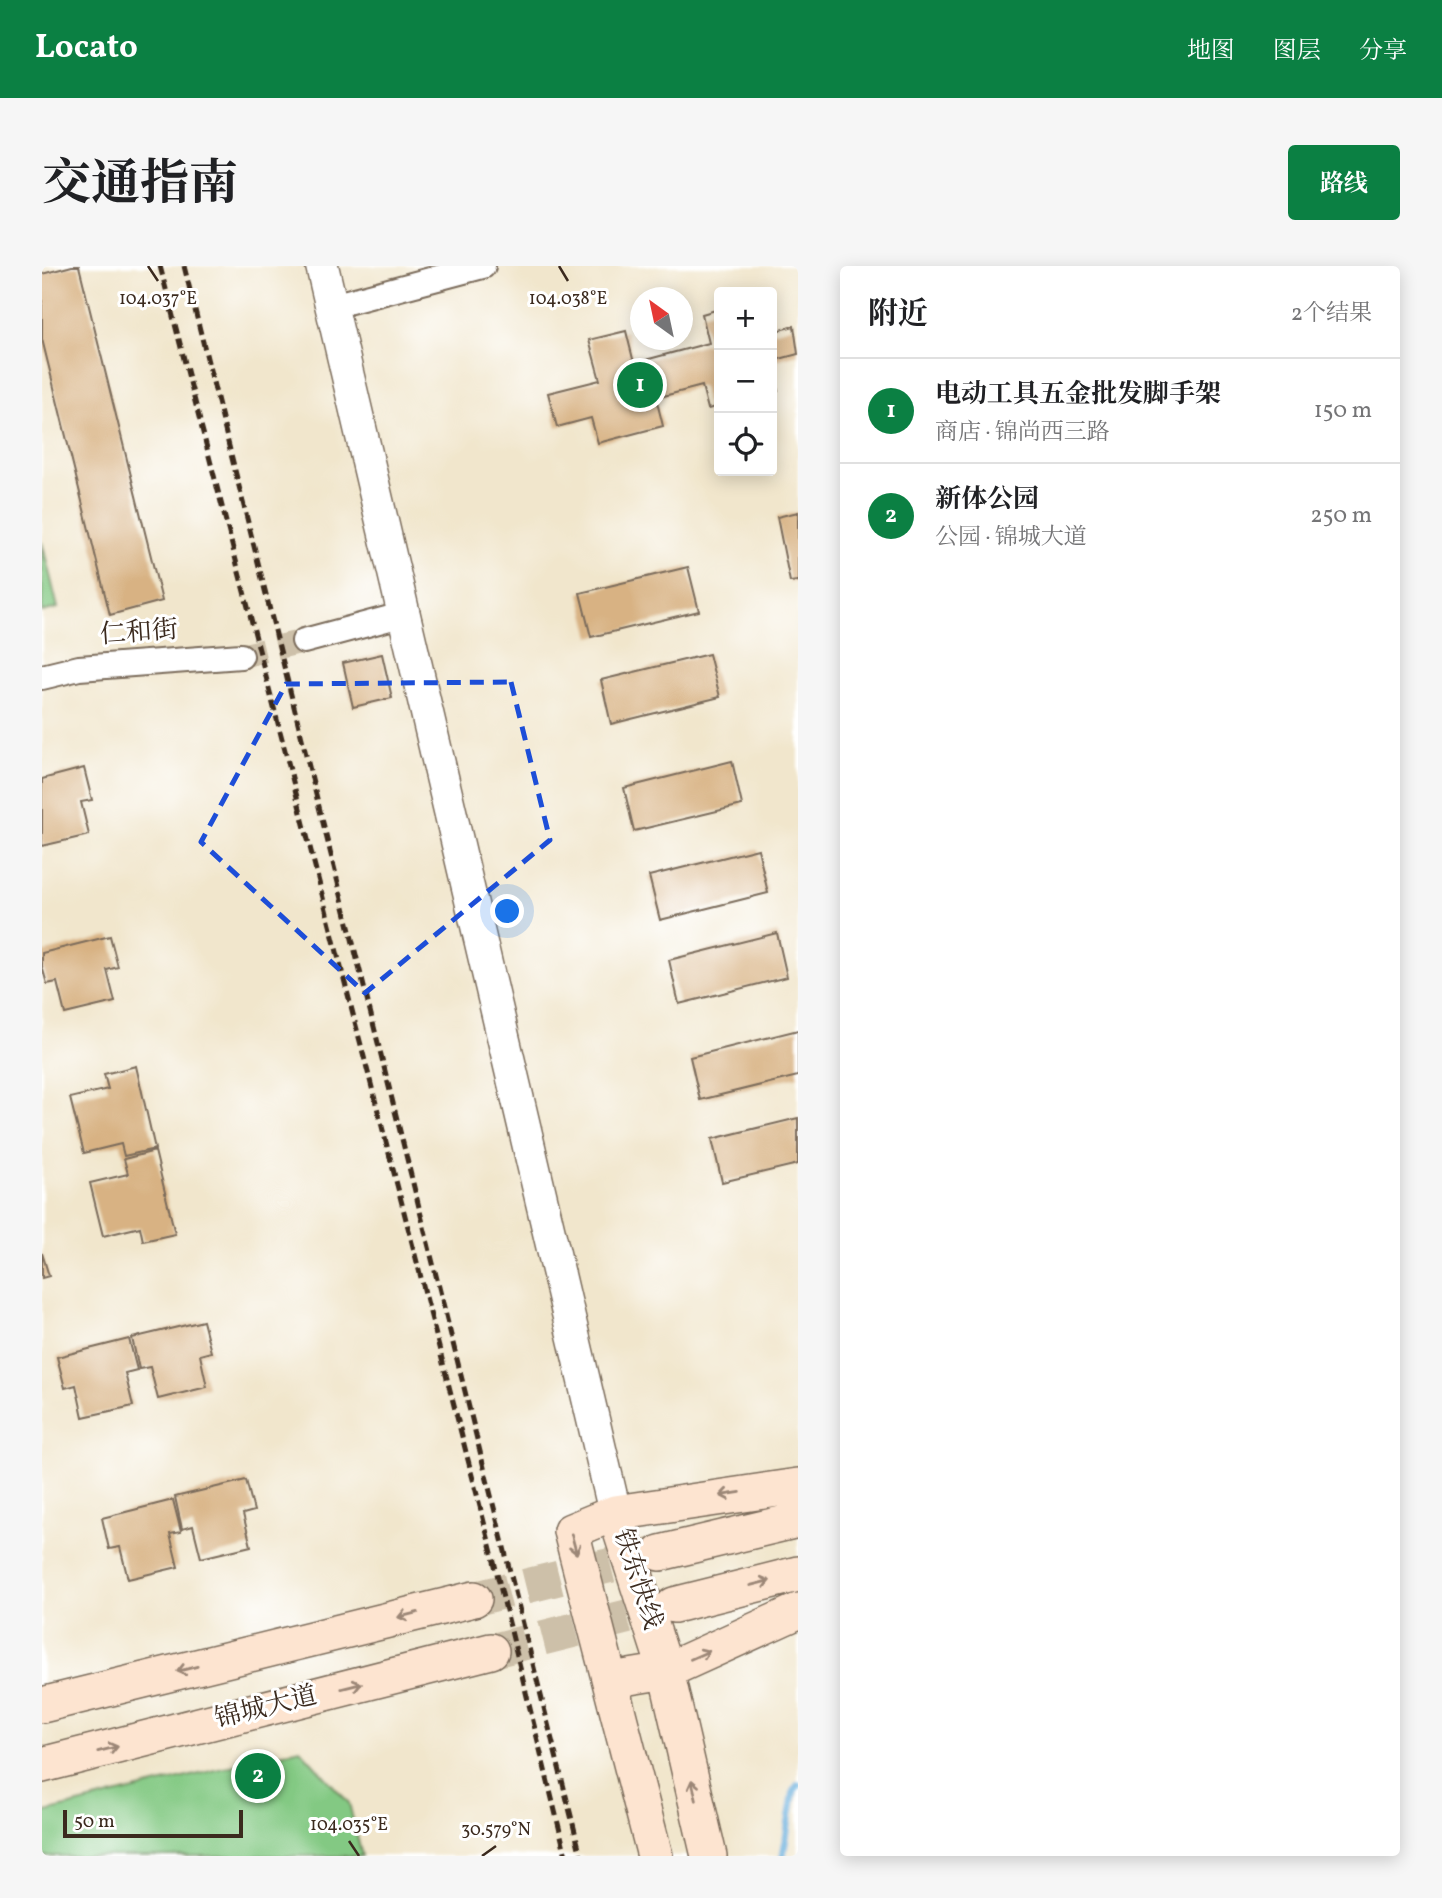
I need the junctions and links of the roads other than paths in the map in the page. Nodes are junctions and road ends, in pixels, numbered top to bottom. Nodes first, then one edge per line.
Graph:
1 (322, 266) edge
2 (483, 266) edge
3 (332, 306) junction
4 (405, 614) junction
5 (304, 641) tunnel mouth
6 (242, 656) tunnel mouth
7 (42, 677) edge
8 (798, 1486) edge
9 (615, 1513) junction
10 (798, 1520) edge
11 (660, 1553) tunnel mouth
12 (798, 1574) edge
13 (474, 1599) tunnel mouth
14 (674, 1605) tunnel mouth
15 (798, 1611) edge
16 (491, 1651) tunnel mouth
17 (666, 1671) junction
18 (611, 1680) junction
19 (42, 1705) edge
20 (42, 1765) edge
21 (656, 1856) edge
22 (709, 1856) edge

1 - 3 street
2 - 3 street
3 - 4 street
4 - 5 street
4 - 9 street
6 - 7 street, 仁和街
8 -> 9 main road
9 - 17 main road, 铁东快线
9 -> 18 main road, 铁东快线
10 - 11 main road
14 -> 12 main road
13 -> 19 main road
17 -> 15 main road
20 -> 16 main road, 锦城大道
17 - 18 main road
22 -> 17 main road, 铁东快线
18 - 21 main road, 铁东快线

